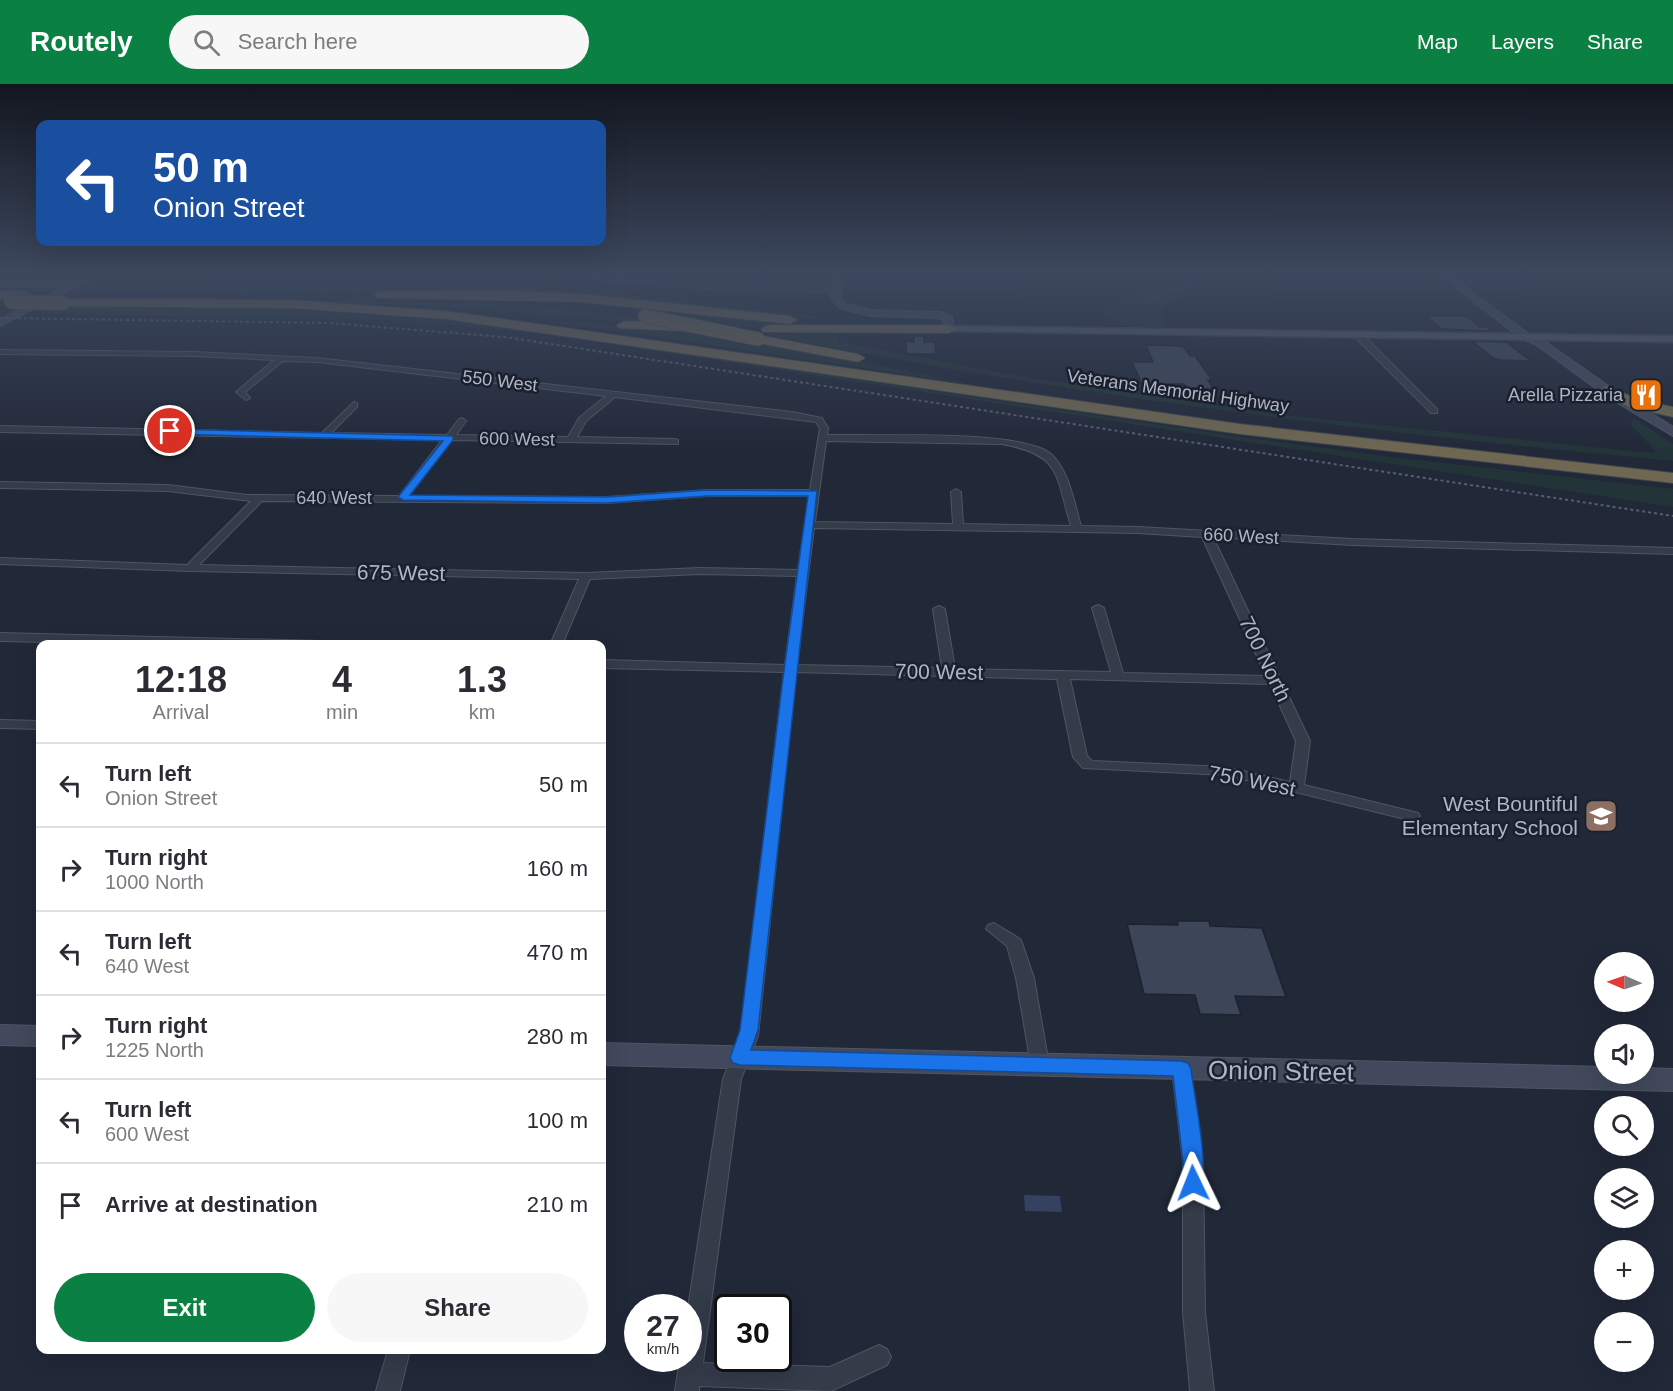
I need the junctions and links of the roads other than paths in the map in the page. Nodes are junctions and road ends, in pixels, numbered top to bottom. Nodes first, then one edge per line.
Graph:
1 (577, 332) edge
2 (724, 332) edge
3 (1153, 332) edge
4 (1520, 332) edge
5 (1358, 335) junction
6 (1527, 337) junction
7 (1673, 339) edge
8 (0, 352) edge
9 (282, 358) junction
10 (1607, 391) junction
11 (613, 394) junction
12 (246, 398) dead end
13 (354, 405) dead end
14 (1434, 411) dead end
15 (1673, 413) edge
16 (1648, 419) junction
17 (462, 421) dead end
18 (0, 429) edge
19 (1673, 432) edge
20 (325, 434) junction
21 (450, 438) junction
22 (822, 438) junction
23 (1673, 438) edge
24 (571, 440) junction
25 (675, 442) dead end
26 (1673, 468) edge
27 (1673, 478) edge
28 (0, 485) edge
29 (956, 492) dead end
30 (813, 493) junction
31 (403, 497) junction
32 (259, 498) junction
33 (809, 525) junction
34 (958, 527) junction
35 (1077, 528) junction
36 (1206, 534) junction
37 (1673, 551) edge
38 (0, 561) edge
39 (190, 568) junction
40 (803, 573) junction
41 (586, 576) junction
42 (1098, 608) dead end
43 (939, 609) dead end
44 (0, 637) edge
45 (120, 640) edge
46 (558, 640) edge
47 (606, 664) edge
48 (791, 669) junction
49 (949, 672) junction
50 (1062, 675) junction
51 (1118, 676) junction
52 (1276, 680) junction
53 (0, 724) edge
54 (36, 725) edge
55 (1296, 789) junction
56 (1413, 816) dead end
57 (994, 929) dead end
58 (0, 1035) edge
59 (36, 1036) edge
60 (606, 1053) edge
61 (740, 1058) junction
62 (1041, 1065) junction
63 (1181, 1069) junction
64 (1673, 1080) edge
65 (398, 1354) edge
66 (879, 1357) dead end
67 (688, 1382) edge
68 (388, 1391) edge
69 (1202, 1391) edge

1 - 27 highway, Veterans Memorial Highway
2 - 26 highway, Veterans Memorial Highway, bridge
3 - 5 main road
4 - 6 street
5 - 6 main road
5 - 14 street
6 - 7 main road
6 - 10 street
6 - 16 street
8 - 9 street, 550 West
9 - 11 street, 550 West
9 - 12 street
10 - 15 highway
10 - 16 street
11 - 22 street, 550 West
11 - 24 street
13 - 20 street
15 - 16 highway
16 - 19 street
16 - 23 street
17 - 21 street
18 - 20 street, 600 West
20 - 21 street, 600 West
21 - 24 street, 600 West
21 - 31 street
22 - 30 street
22 - 35 street
24 - 25 street, 600 West
28 - 32 street, 640 West
29 - 34 street
30 - 31 street, 640 West
30 - 33 street
31 - 32 street, 640 West
32 - 39 street
33 - 34 street, 660 West
33 - 40 street
34 - 35 street, 660 West
35 - 36 street, 660 West
36 - 37 street, 660 West
36 - 52 street, 700 North
38 - 39 street, 675 West
39 - 41 street, 675 West
40 - 41 street, 675 West
40 - 48 street
41 - 46 street
42 - 51 street
43 - 49 street
44 - 45 street
47 - 48 street, 700 West
48 - 49 street, 700 West
48 - 61 street
49 - 50 street, 700 West
50 - 51 street, 700 West
50 - 55 street, 750 West
51 - 52 street, 700 West
52 - 55 street, 700 North
53 - 54 street
55 - 56 street, 750 West
57 - 62 street
58 - 59 street
60 - 61 street, Onion Street
61 - 62 street, Onion Street
61 - 67 street
62 - 63 street, Onion Street
63 - 64 street, Onion Street
63 - 69 street
65 - 68 street
66 - 67 street

